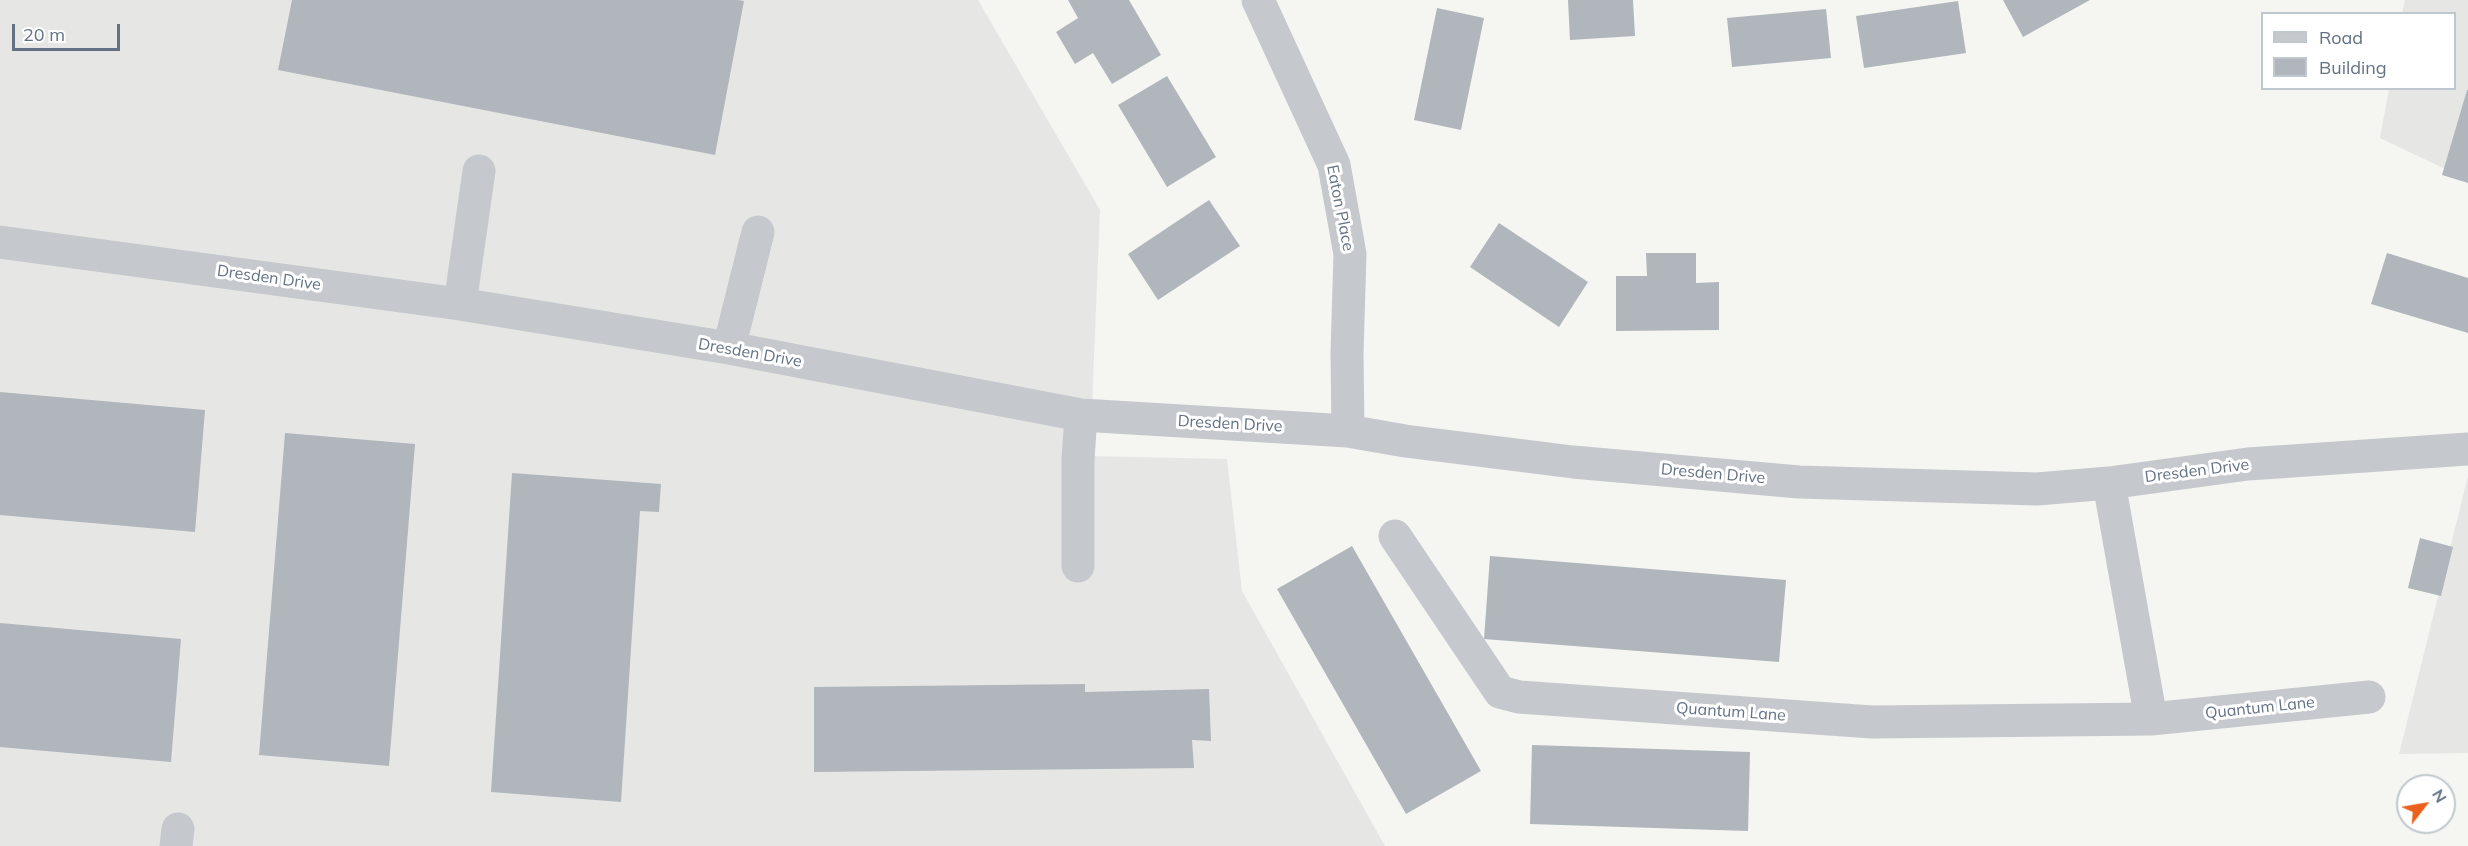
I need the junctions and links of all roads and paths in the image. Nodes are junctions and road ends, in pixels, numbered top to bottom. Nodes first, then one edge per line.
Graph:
1 (1266, 2) edge
2 (479, 171) dead end
3 (758, 232) dead end
4 (0, 242) edge
5 (460, 304) junction
6 (729, 348) junction
7 (1081, 415) junction
8 (1348, 431) junction
9 (2468, 449) edge
10 (2109, 483) junction
11 (1395, 536) dead end
12 (1078, 566) dead end
13 (2369, 697) dead end
14 (2151, 719) junction

1 - 8 street, Eaton Place
2 - 5 street
3 - 6 street
4 - 5 street, Dresden Drive
5 - 6 street, Dresden Drive
6 - 7 street, Dresden Drive
7 - 8 street, Dresden Drive
7 - 12 street
8 - 10 street, Dresden Drive
9 - 10 street, Dresden Drive
10 - 14 street
11 - 14 street, Quantum Lane
13 - 14 street, Quantum Lane

